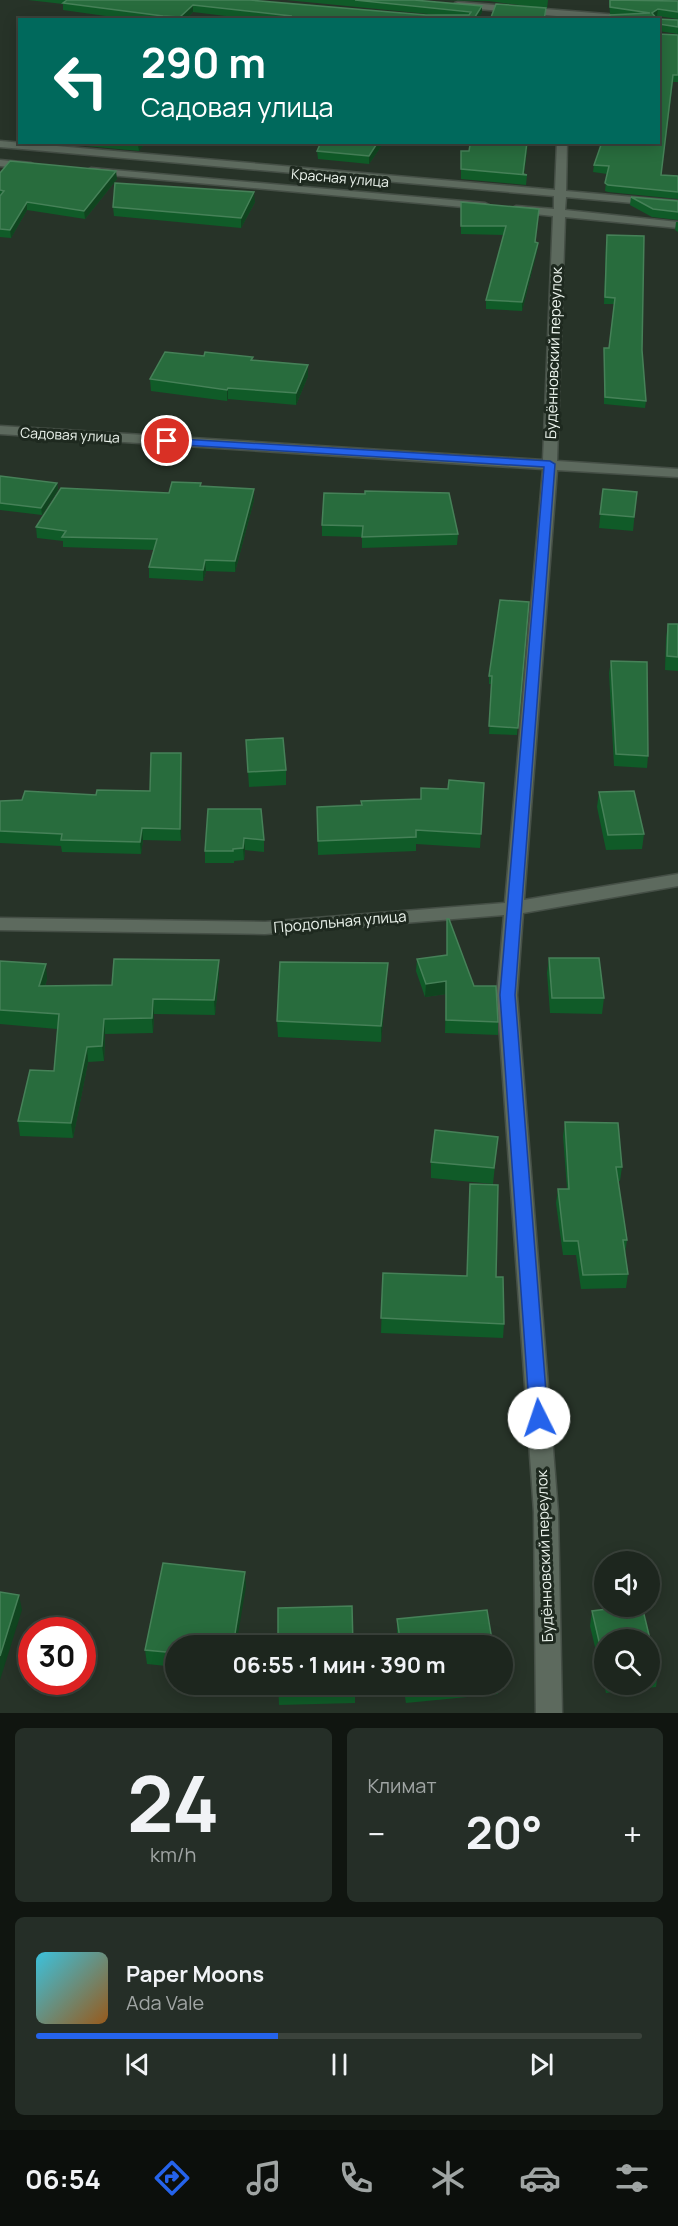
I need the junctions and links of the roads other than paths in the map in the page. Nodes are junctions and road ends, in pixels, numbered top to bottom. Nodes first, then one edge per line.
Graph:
1 (565, 0) edge
2 (451, 4) edge
3 (564, 16) edge
4 (604, 18) edge
5 (0, 144) edge
6 (562, 144) edge
7 (0, 163) edge
8 (48, 168) edge
9 (83, 171) edge
10 (561, 194) junction
11 (678, 204) edge
12 (560, 213) junction
13 (678, 225) edge
14 (0, 430) edge
15 (550, 464) junction
16 (678, 473) edge
17 (678, 879) edge
18 (514, 908) junction
19 (0, 924) edge
20 (549, 1713) edge

1 - 3 street
2 - 3 street
3 - 4 street
5 - 10 street, Красная улица
6 - 10 street, Будённовский переулок
7 - 8 street
9 - 12 street, Красная улица
10 - 11 street, Красная улица
10 - 12 street, Будённовский переулок
12 - 13 street, Красная улица
12 - 15 street, Будённовский переулок
14 - 15 street, Садовая улица
15 - 16 street, Садовая улица
15 - 18 street, Будённовский переулок
17 - 18 street, Продольная улица
18 - 19 street, Продольная улица
18 - 20 street, Будённовский переулок

